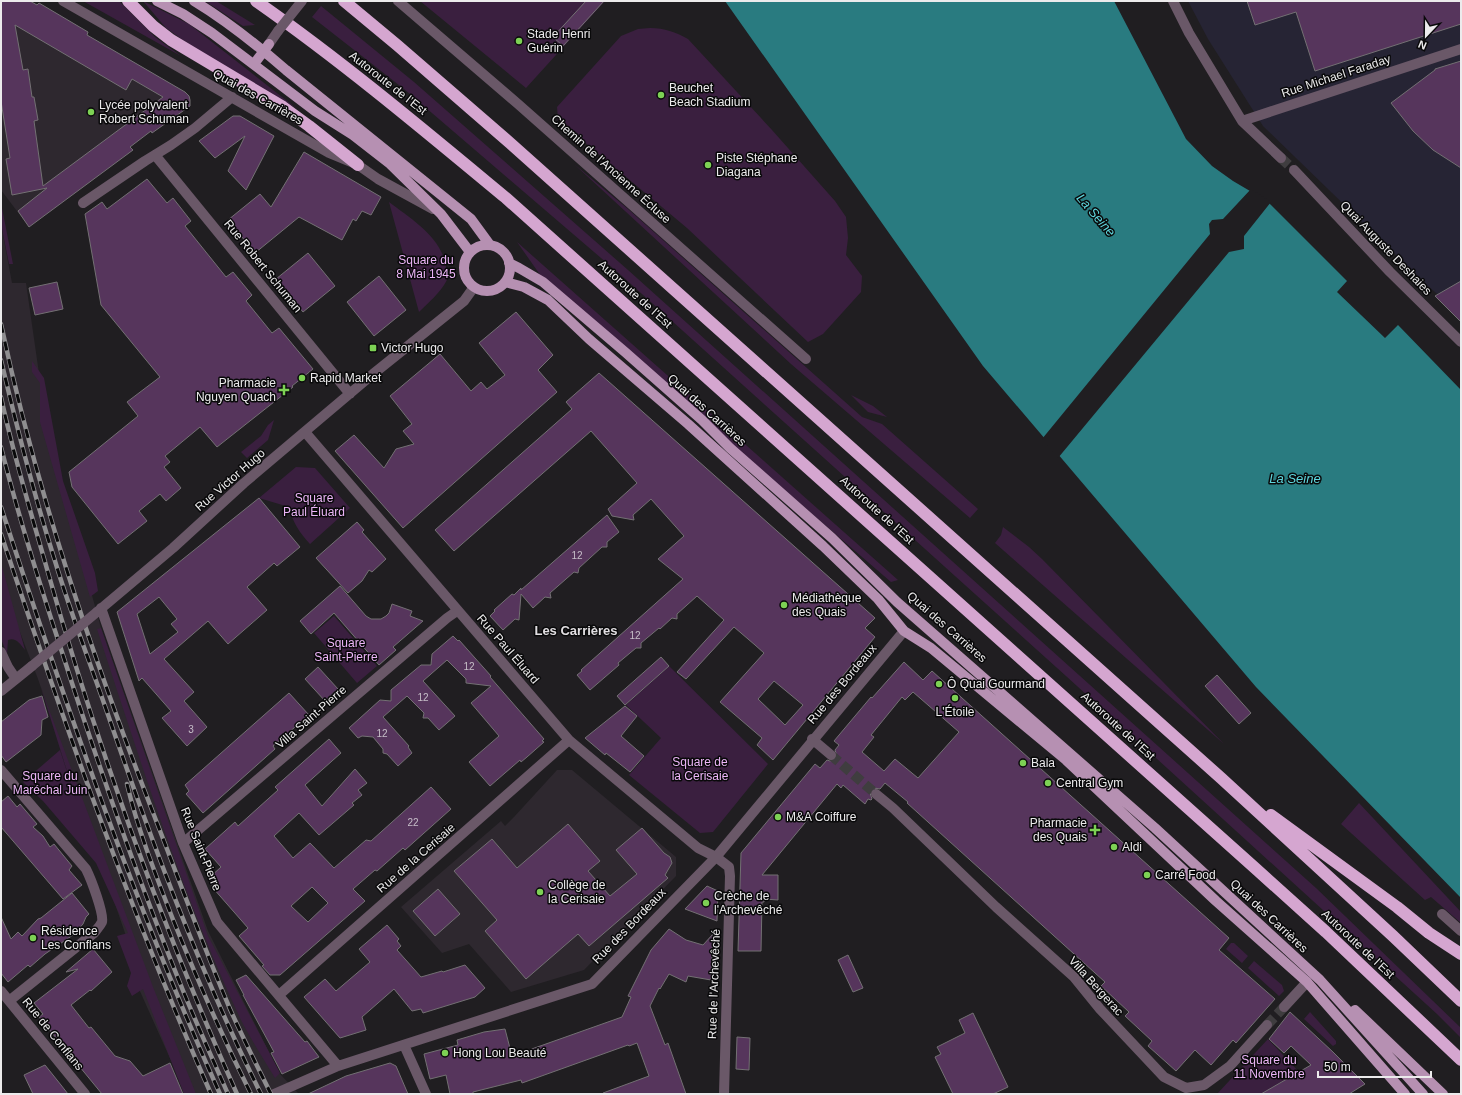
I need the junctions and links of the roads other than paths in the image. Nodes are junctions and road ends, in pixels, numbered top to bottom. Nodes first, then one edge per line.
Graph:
1 (63, 1) edge
2 (128, 1) edge
3 (157, 1) edge
4 (194, 1) edge
5 (256, 1) edge
6 (302, 1) edge
7 (344, 1) edge
8 (398, 1) edge
9 (1173, 1) edge
10 (266, 47) junction
11 (1461, 49) edge
12 (254, 64) junction
13 (232, 97) junction
14 (1242, 121) junction
15 (155, 155) junction
16 (1281, 158) tunnel mouth
17 (358, 165) junction
18 (1294, 170) tunnel mouth
19 (83, 203) dead end
20 (441, 214) junction
21 (490, 246) junction
22 (470, 252) junction
23 (509, 264) junction
24 (505, 282) junction
25 (474, 287) junction
26 (1461, 342) edge
27 (806, 359) dead end
28 (350, 394) junction
29 (305, 432) junction
30 (99, 610) junction
31 (457, 611) junction
32 (910, 613) junction
33 (919, 621) junction
34 (903, 630) junction
35 (1, 652) edge
36 (16, 679) junction
37 (1, 691) edge
38 (812, 739) junction
39 (569, 740) junction
40 (831, 755) tunnel mouth
41 (1, 770) edge
42 (1220, 778) junction
43 (876, 794) tunnel mouth
44 (184, 843) junction
45 (716, 857) junction
46 (1442, 914) dead end
47 (1461, 931) edge
48 (1461, 954) edge
49 (1296, 959) junction
50 (1306, 982) junction
51 (1, 991) edge
52 (279, 995) junction
53 (9, 1001) junction
54 (1461, 1001) edge
55 (1284, 1007) tunnel mouth
56 (1267, 1025) tunnel mouth
57 (404, 1045) junction
58 (1461, 1060) edge
59 (338, 1066) junction
60 (85, 1094) edge
61 (274, 1094) edge
62 (426, 1094) edge
63 (724, 1094) edge
64 (1405, 1094) edge
65 (1422, 1094) edge
66 (1443, 1094) edge

1 - 13 street, Quai des Carrières
2 - 17 highway
3 - 12 main road, Quai des Carrières
4 - 10 main road
5 - 58 highway, Autoroute de l’Est
6 - 10 street, bridge
7 - 42 highway
8 - 27 street, Chemin de l'Ancienne Écluse
9 - 14 street
10 - 12 main road
10 - 21 main road
11 - 14 street, Rue Michael Faraday
12 - 20 main road, Quai des Carrières
13 - 15 street
13 - 17 street, Quai des Carrières
14 - 16 street
15 - 19 street
15 - 28 street, Rue Robert Schuman
17 - 20 street, Quai des Carrières
18 - 26 street, Quai Auguste Deshaies
20 - 22 main road, Quai des Carrières
21 - 22 main road
21 - 23 main road
22 - 25 main road
23 - 24 main road
23 - 32 main road, Quai des Carrières
24 - 25 main road
24 - 34 main road, Quai des Carrières
25 - 28 street, Rue Victor Hugo
28 - 29 street, Rue Victor Hugo
29 - 30 street, Rue Victor Hugo
29 - 31 street, Rue Paul Éluard
30 - 36 street, Rue Victor Hugo, bridge
30 - 44 street, Rue Saint-Pierre
31 - 39 street, Rue Paul Éluard
31 - 44 street, Villa Saint-Pierre
32 - 33 main road, Quai des Carrières
32 - 34 main road
33 - 34 main road
33 - 49 main road, Quai des Carrières
34 - 38 street, Rue des Bordeaux
34 - 50 main road, Quai des Carrières
35 - 36 street
36 - 37 street, Rue Victor Hugo
38 - 40 street
38 - 45 street, Rue des Bordeaux
39 - 45 street, Rue Paul Éluard
39 - 52 street, Rue de la Cerisaie
41 - 53 street
42 - 48 highway
42 - 54 highway
43 - 56 street, Villa Bergerac
44 - 52 street, Rue Saint-Pierre
45 - 57 street, Rue des Bordeaux
45 - 63 street, Rue de l'Archevêché
46 - 47 street
49 - 65 main road, Quai des Carrières
49 - 66 main road
50 - 55 street
50 - 64 main road, Quai des Carrières
51 - 53 street, Rue de Conflans
52 - 59 street, Rue Saint-Pierre
53 - 60 street, Rue de Conflans
57 - 59 street, Rue des Bordeaux
57 - 62 street
59 - 61 street, Rue des Bordeaux

